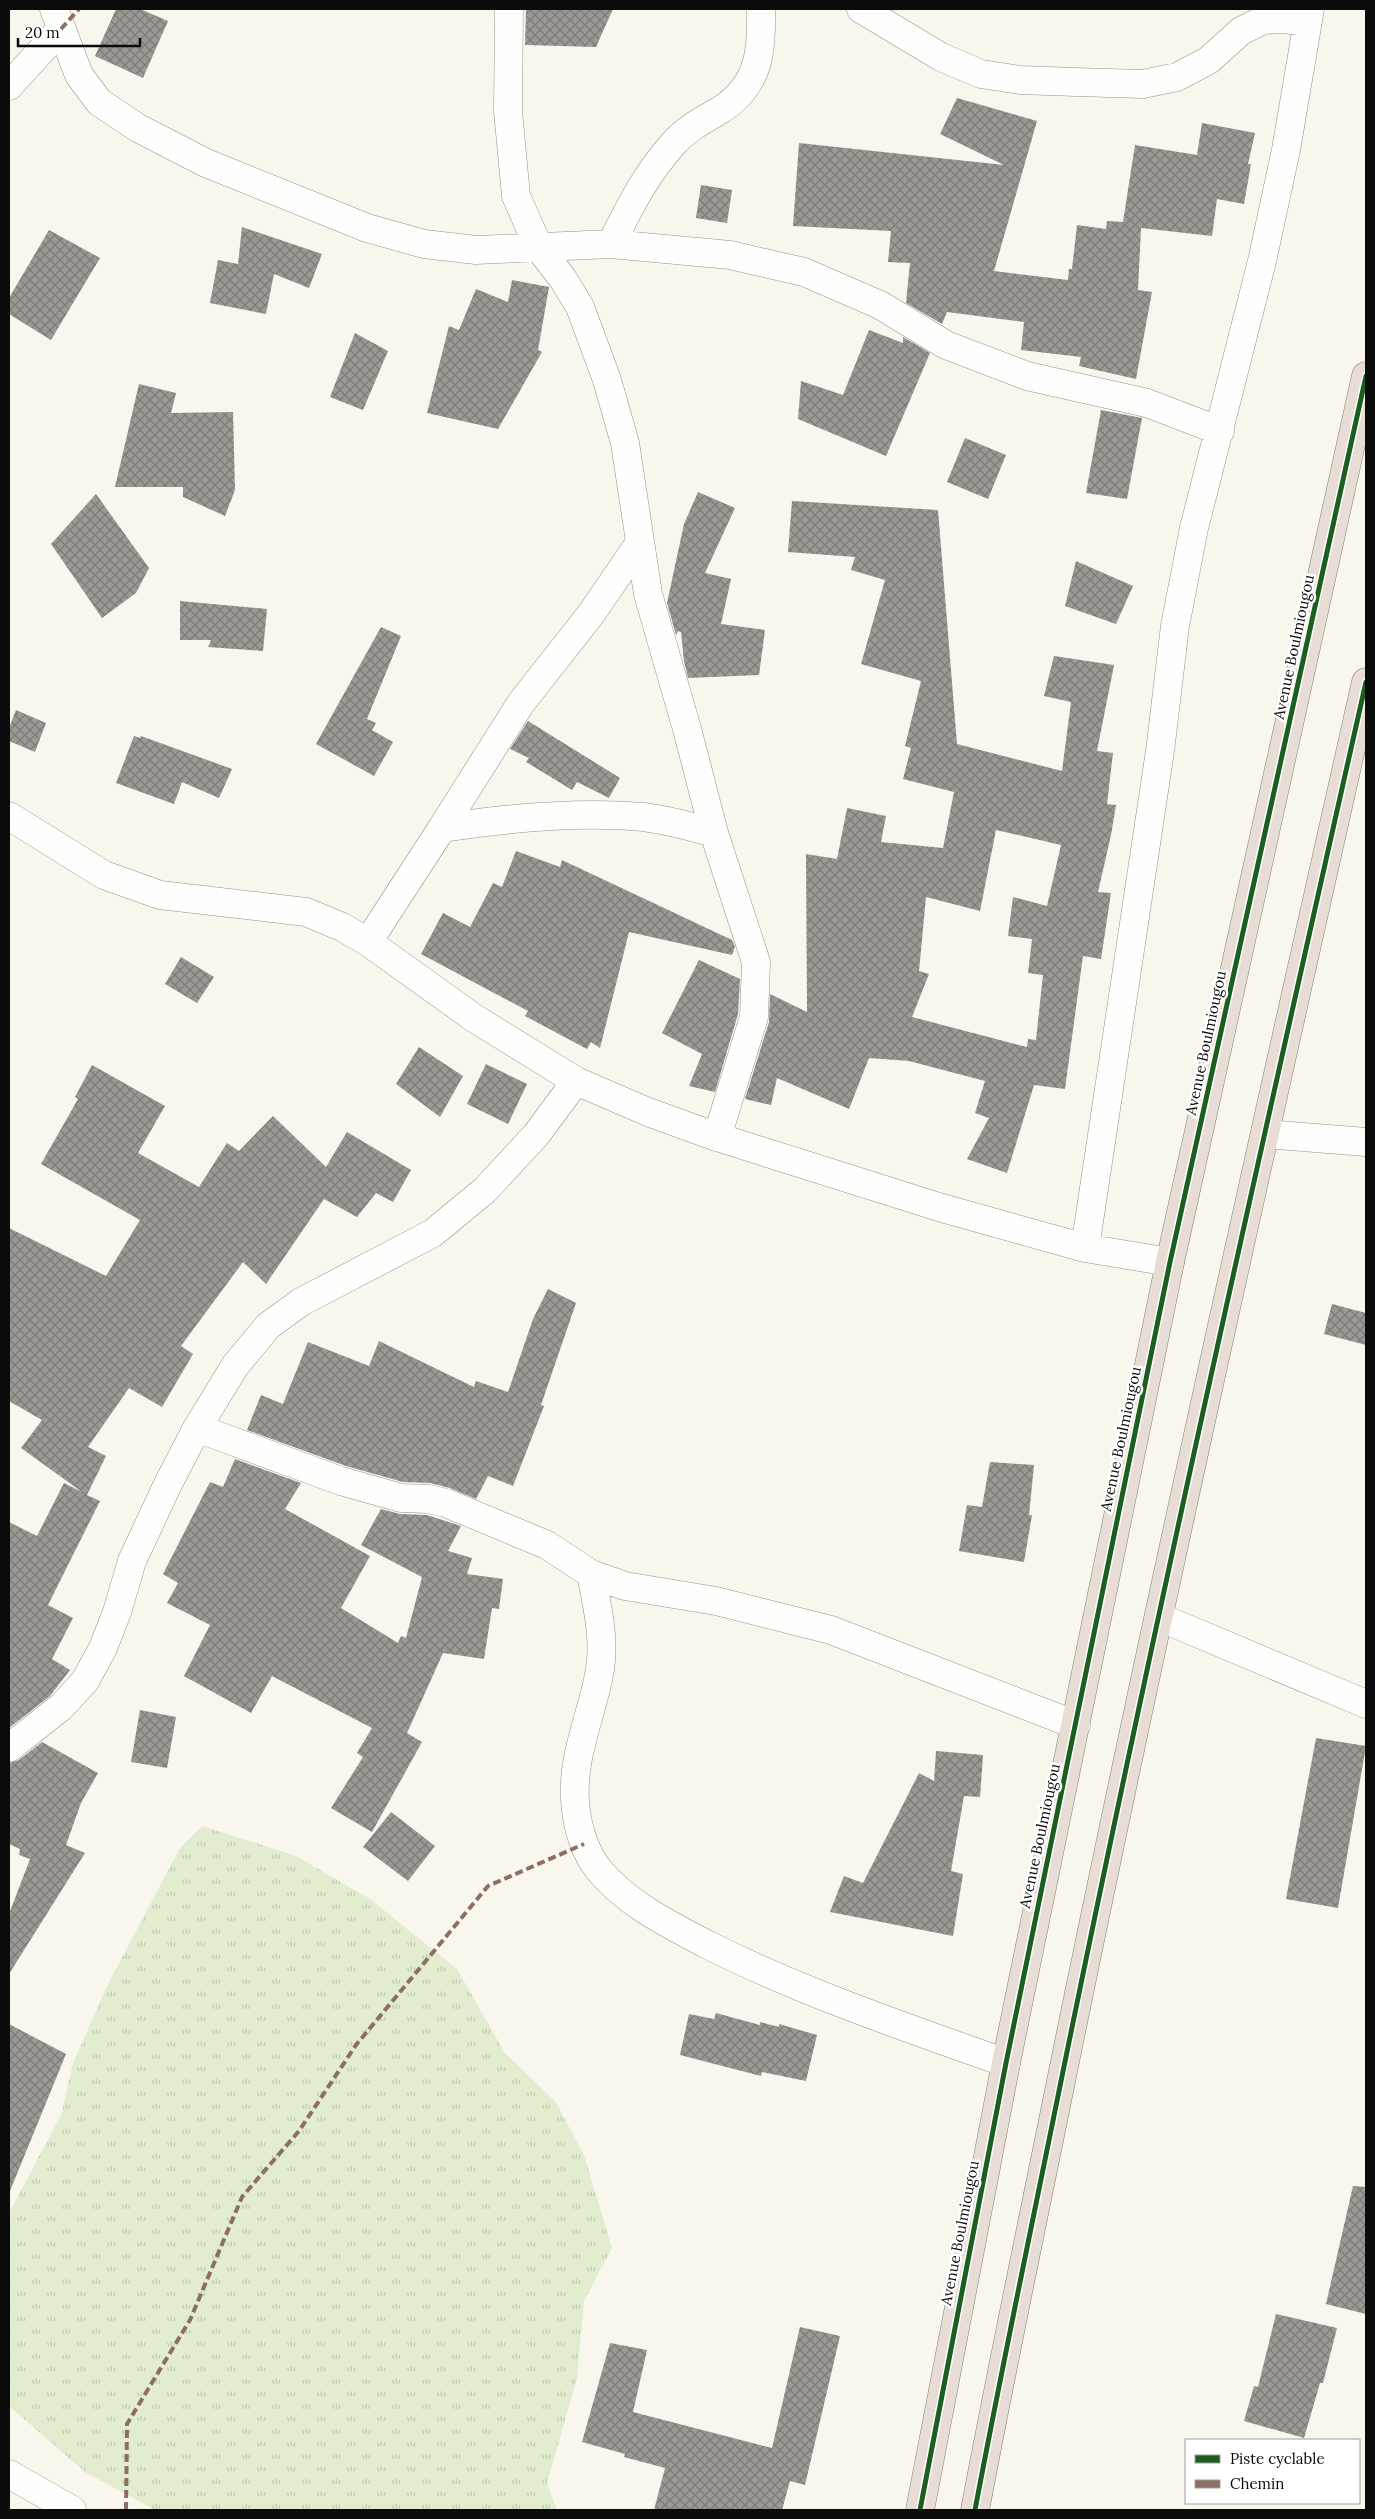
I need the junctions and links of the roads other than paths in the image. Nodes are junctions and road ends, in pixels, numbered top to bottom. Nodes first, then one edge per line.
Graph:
1 (509, 9) edge
2 (762, 9) edge
3 (861, 9) edge
4 (1309, 15) edge
5 (57, 19) edge
6 (9, 86) edge
7 (612, 244) junction
8 (539, 248) junction
9 (1366, 376) edge
10 (1220, 431) junction
11 (639, 544) junction
12 (1366, 682) edge
13 (9, 816) edge
14 (442, 828) junction
15 (714, 833) junction
16 (368, 942) junction
17 (576, 1081) junction
18 (1265, 1134) junction
19 (716, 1137) junction
20 (1366, 1142) edge
21 (1085, 1248) junction
22 (1170, 1262) junction
23 (197, 1428) junction
24 (591, 1574) junction
25 (1159, 1618) junction
26 (1366, 1704) edge
27 (1076, 1724) junction
28 (9, 1748) edge
29 (1006, 2063) junction
30 (9, 2474) edge
31 (72, 2510) edge
32 (920, 2510) edge
33 (975, 2510) edge

1 - 8 street
2 - 7 street
3 - 4 street
4 - 10 street
5 - 6 street
5 - 8 street
7 - 8 street
7 - 10 street
8 - 11 street
9 - 22 highway, Avenue Boulmiougou
10 - 21 street
11 - 14 street
11 - 15 street
12 - 18 highway
13 - 16 street
14 - 15 street
14 - 16 street
15 - 19 street
16 - 17 street
17 - 19 street
17 - 23 street
18 - 20 street
18 - 25 highway
19 - 21 street
21 - 22 street
22 - 27 highway, Avenue Boulmiougou
23 - 24 street
23 - 28 street
24 - 27 street
24 - 29 street
25 - 26 street
25 - 33 highway
27 - 29 highway, Avenue Boulmiougou
29 - 32 highway, Avenue Boulmiougou
30 - 31 street

